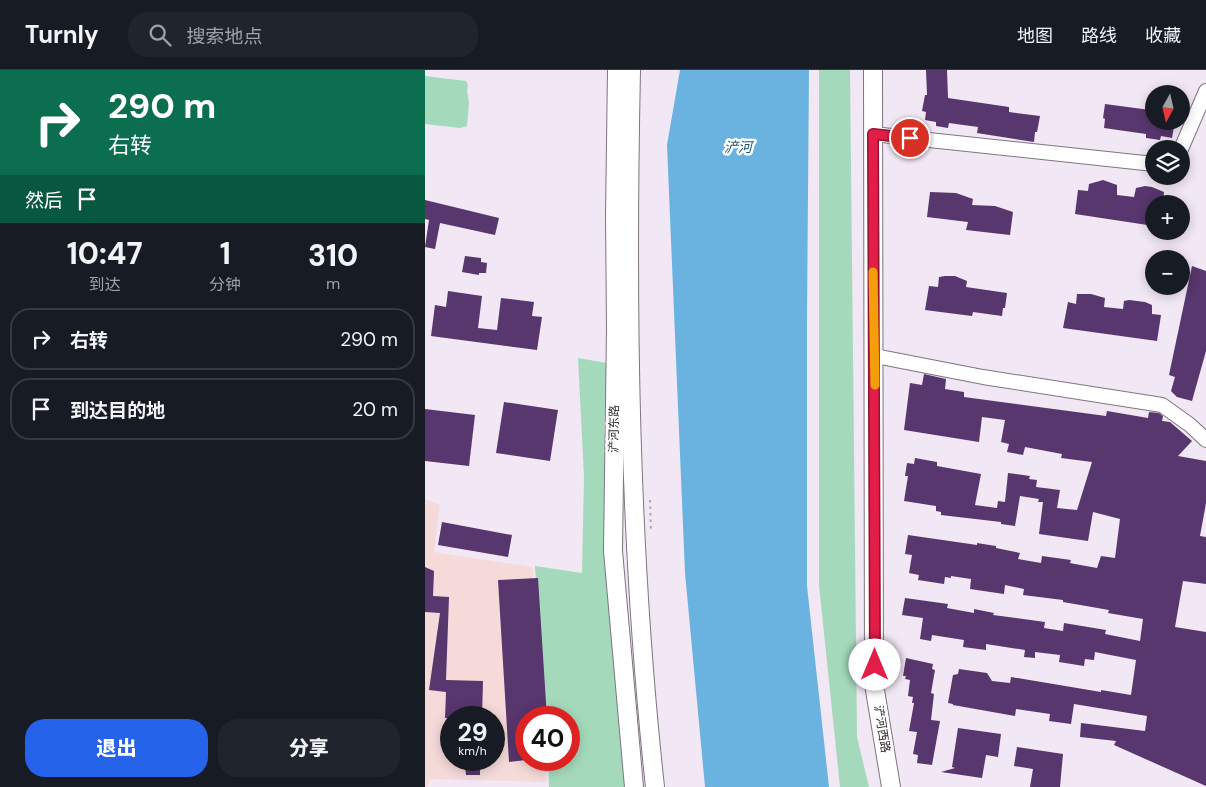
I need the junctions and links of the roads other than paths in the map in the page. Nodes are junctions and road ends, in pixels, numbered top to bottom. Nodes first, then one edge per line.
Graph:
1 (617, 70) edge
2 (631, 70) edge
3 (873, 70) edge
4 (1206, 90) edge
5 (873, 134) junction
6 (1185, 140) edge
7 (1145, 163) edge
8 (875, 356) junction
9 (1206, 440) edge
10 (634, 787) edge
11 (655, 787) edge
12 (891, 787) edge

1 - 10 street, 浐河东路
2 - 11 street, 浐河东路
3 - 5 street, 浐河西路
4 - 6 street
5 - 7 street
5 - 8 street, 浐河西路
8 - 9 street
8 - 12 street, 浐河西路

